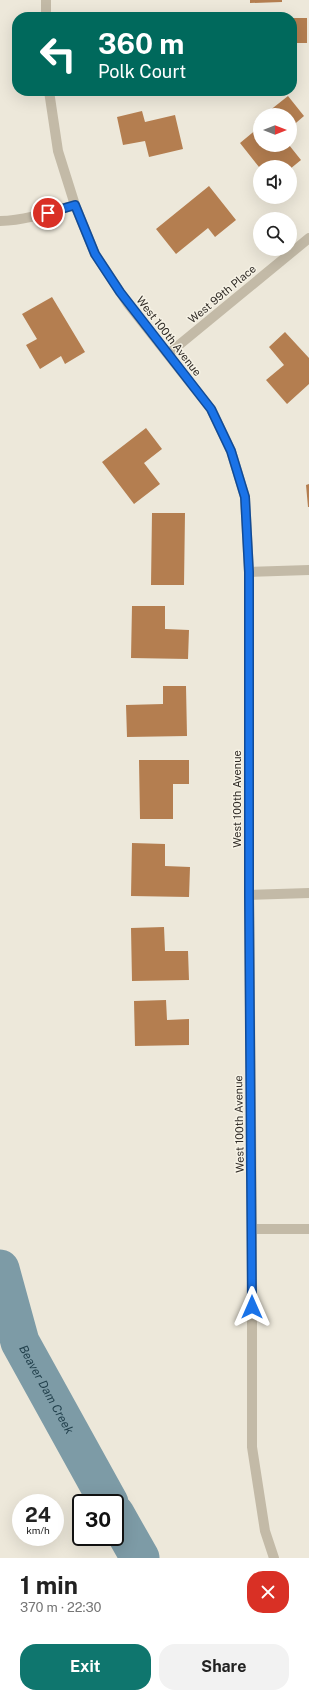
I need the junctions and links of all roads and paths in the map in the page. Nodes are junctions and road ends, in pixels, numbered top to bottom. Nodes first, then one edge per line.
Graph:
1 (46, 0) edge
2 (46, 12) edge
3 (50, 96) edge
4 (75, 205) junction
5 (0, 221) edge
6 (309, 238) edge
7 (168, 354) junction
8 (309, 570) edge
9 (249, 572) junction
10 (309, 893) edge
11 (249, 895) junction
12 (252, 1229) junction
13 (309, 1229) edge
14 (274, 1558) edge

1 - 2 street
3 - 4 street, West 100th Avenue
4 - 5 street
4 - 7 street, West 100th Avenue
6 - 7 street, West 99th Place
7 - 9 street, West 100th Avenue
8 - 9 street
9 - 11 street, West 100th Avenue
10 - 11 street
11 - 12 street, West 100th Avenue
12 - 13 street
12 - 14 street, West 100th Avenue

